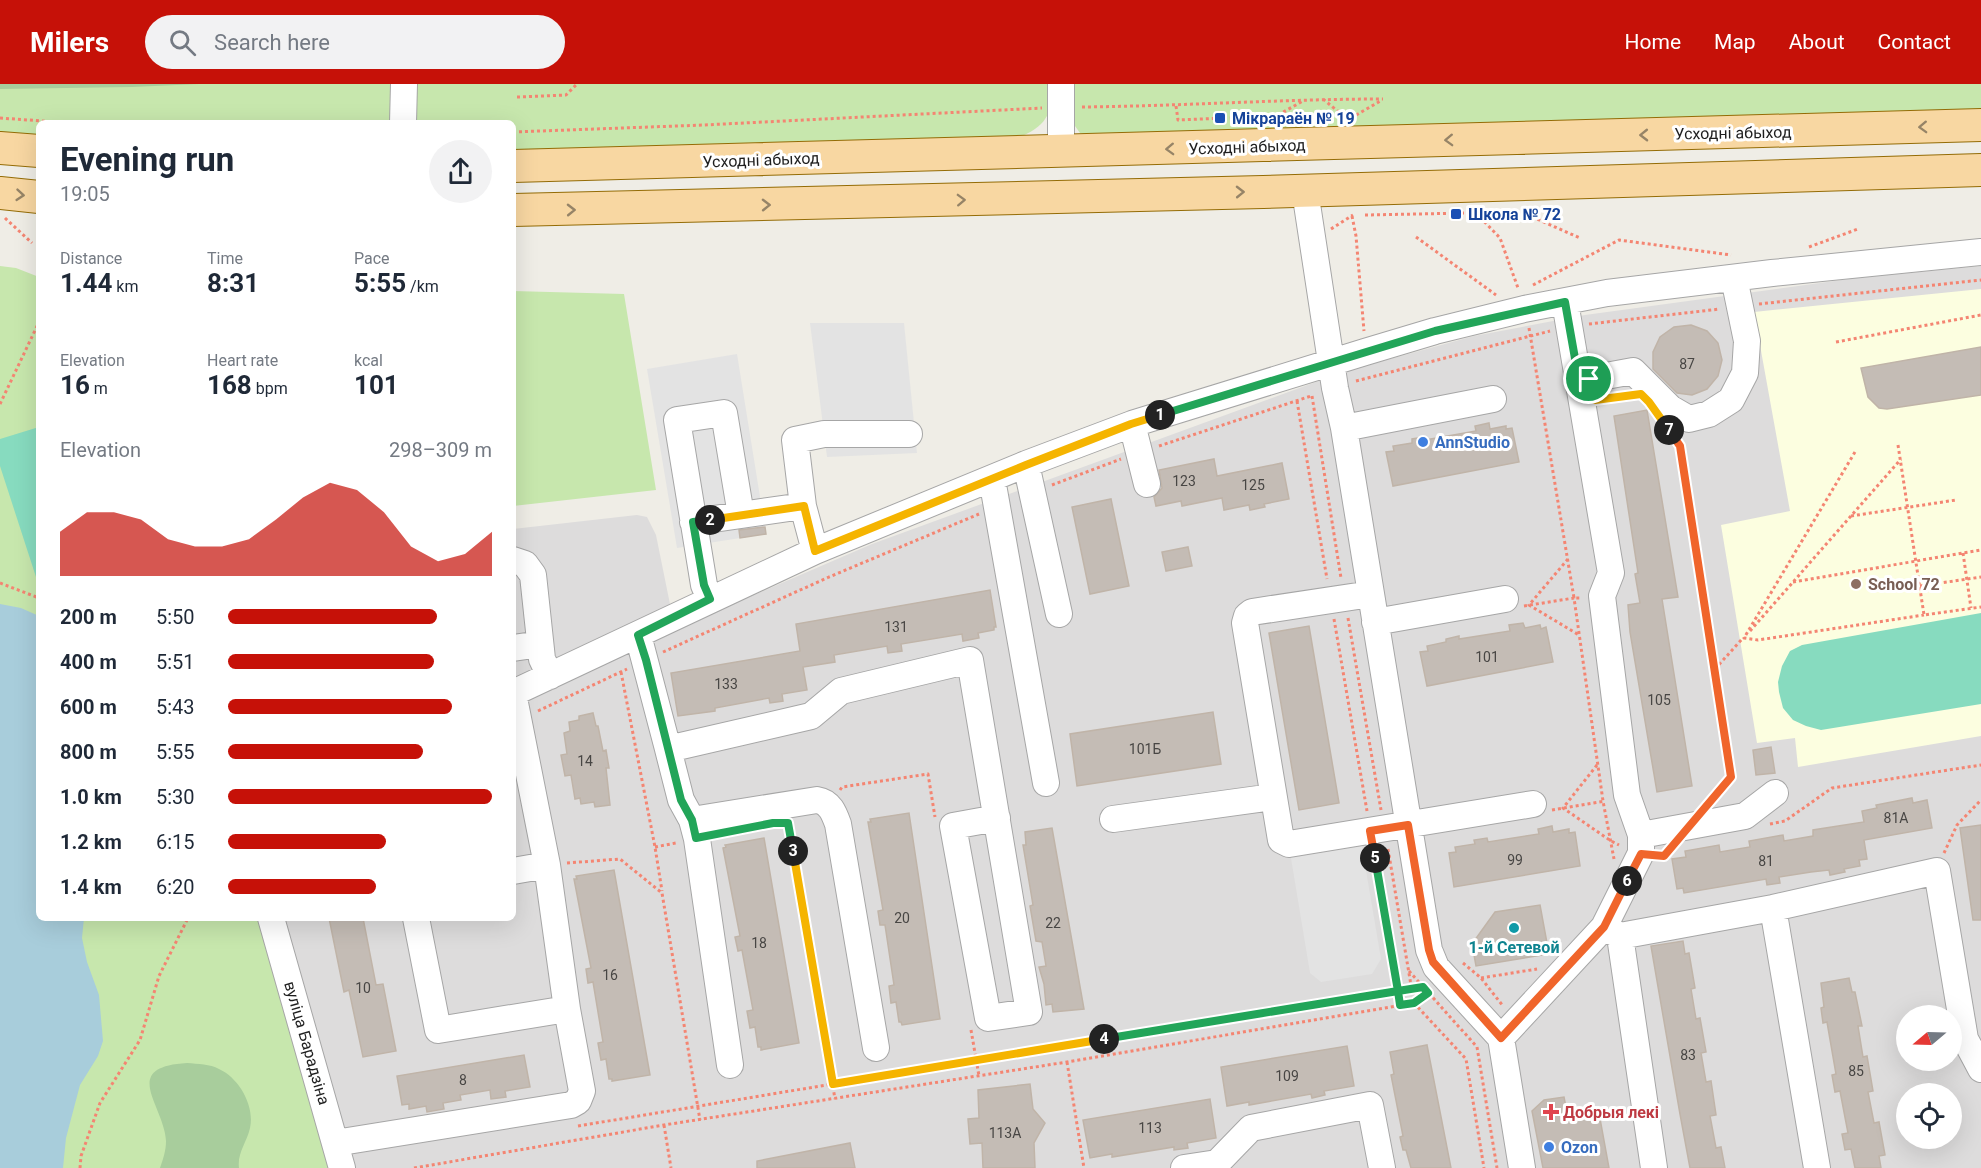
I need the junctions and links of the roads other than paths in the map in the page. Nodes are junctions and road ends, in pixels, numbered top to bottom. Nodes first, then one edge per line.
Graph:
1 (404, 84) edge
2 (1061, 84) edge
3 (403, 120) edge
4 (1981, 125) edge
5 (0, 148) edge
6 (1061, 152) junction
7 (36, 154) edge
8 (516, 166) edge
9 (1981, 170) edge
10 (1305, 191) junction
11 (0, 193) edge
12 (36, 197) edge
13 (516, 210) edge
14 (1981, 252) edge
15 (1735, 267) junction
16 (1565, 302) junction
17 (1331, 363) junction
18 (1579, 381) junction
19 (1493, 399) dead end
20 (1131, 424) junction
21 (1344, 428) junction
22 (909, 434) dead end
23 (1026, 465) junction
24 (992, 479) junction
25 (1147, 484) dead end
26 (804, 506) junction
27 (741, 515) junction
28 (693, 522) junction
29 (815, 551) junction
30 (516, 561) edge
31 (1371, 594) junction
32 (710, 599) junction
33 (1505, 599) dead end
34 (1059, 614) dead end
35 (1375, 622) junction
36 (638, 635) junction
37 (540, 644) junction
38 (516, 648) edge
39 (550, 676) junction
40 (516, 692) edge
41 (516, 709) edge
42 (668, 749) junction
43 (1046, 783) dead end
44 (1774, 793) dead end
45 (1273, 797) junction
46 (1533, 804) dead end
47 (997, 818) junction
48 (1113, 819) dead end
49 (1408, 825) junction
50 (694, 829) junction
51 (1641, 844) junction
52 (547, 865) junction
53 (516, 870) edge
54 (1773, 908) junction
55 (272, 921) edge
56 (417, 921) edge
57 (1612, 931) junction
58 (567, 1009) junction
59 (1501, 1038) junction
60 (876, 1048) dead end
61 (730, 1065) dead end
62 (1981, 1069) edge
63 (335, 1143) junction
64 (342, 1168) edge
65 (1184, 1168) edge
66 (1382, 1168) edge
67 (1522, 1168) edge
68 (1654, 1168) edge
69 (1817, 1168) edge

1 - 3 street
2 - 6 street
4 -> 6 main road, Усходні абыход
5 - 7 main road
6 - 8 main road, Усходні абыход
9 - 10 main road
13 -> 10 main road
10 - 17 street
11 -> 12 main road
14 - 15 street
15 - 16 street
15 - 18 street
16 - 17 street
16 - 18 street
17 - 20 street
17 - 21 street
18 - 51 street
19 - 21 street
20 - 23 street
20 - 25 street
21 - 31 street
22 - 26 street
23 - 24 street
23 - 34 street
24 - 29 street
24 - 43 street
26 - 27 street
26 - 29 street
27 - 28 street
27 - 28 street
28 - 32 street
29 - 32 street
30 - 37 street
31 - 35 street
31 - 45 street
32 - 36 street
33 - 35 street
35 - 49 street
36 - 39 street
36 - 42 street
37 - 38 street
37 - 39 street
39 - 40 street
41 - 52 street
42 - 47 street
42 - 50 street
44 - 51 street
45 - 48 street
45 - 49 street
46 - 49 street
47 - 47 street
49 - 59 street
50 - 60 street
50 - 61 street
51 - 57 street
52 - 53 street
52 - 58 street
54 - 57 street
54 - 62 street
54 - 69 street
55 - 63 street, вуліца Барадзіна
56 - 58 street
57 - 59 street
57 - 68 street
58 - 63 street
59 - 67 street
63 - 64 street, вуліца Барадзіна
65 - 66 street

